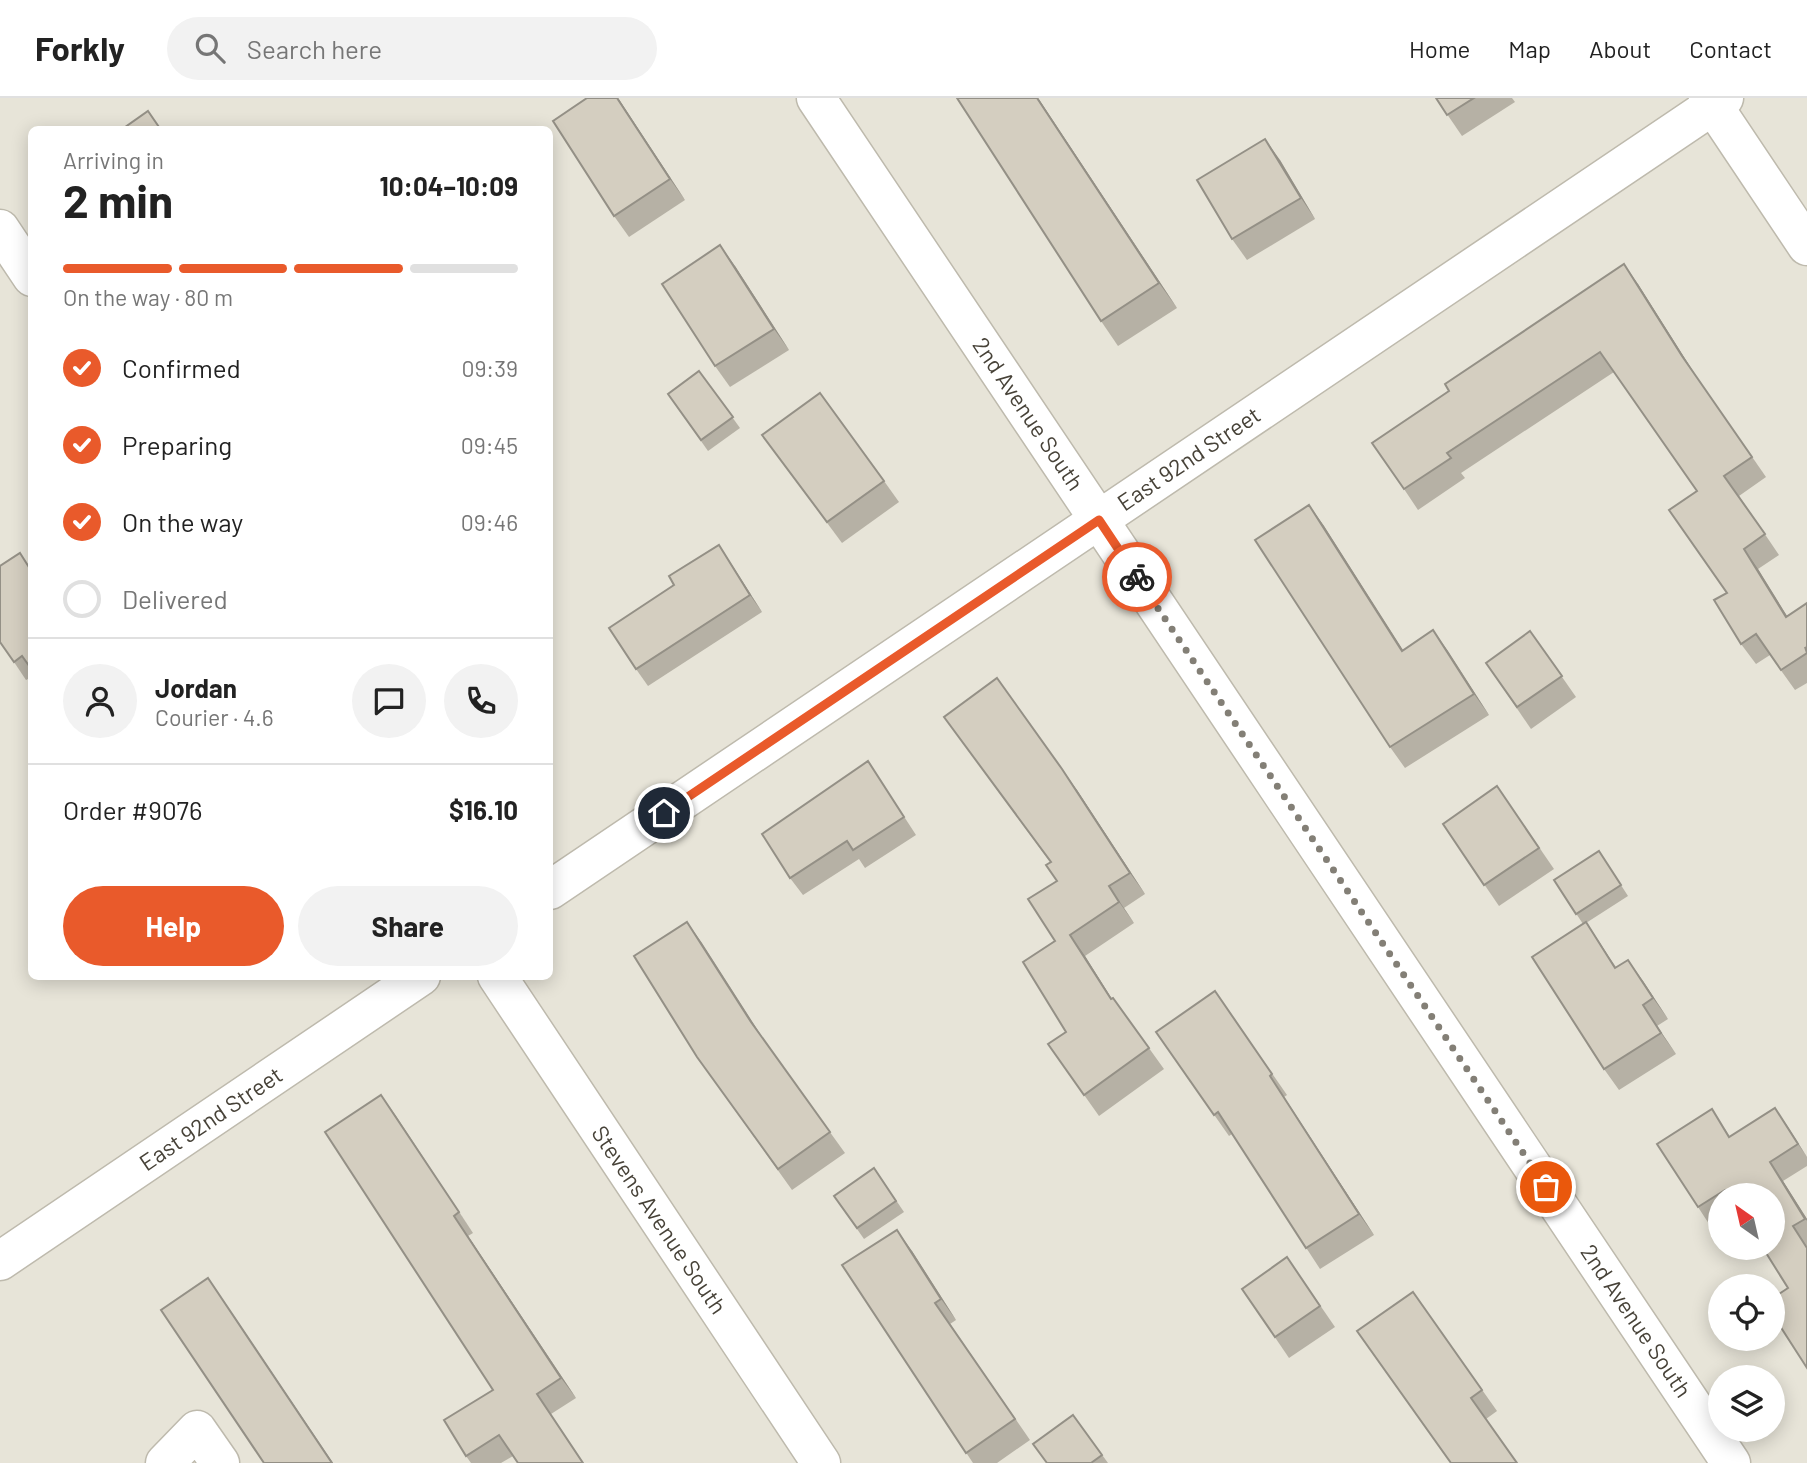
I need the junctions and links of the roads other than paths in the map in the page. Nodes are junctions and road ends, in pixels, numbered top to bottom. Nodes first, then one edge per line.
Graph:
1 (816, 98) edge
2 (1715, 100) edge
3 (0, 229) edge
4 (1807, 246) edge
5 (28, 271) edge
6 (1099, 520) junction
7 (553, 888) edge
8 (415, 980) edge
9 (500, 980) edge
10 (0, 1261) edge
11 (166, 1463) edge
12 (220, 1463) edge
13 (821, 1463) edge
14 (1731, 1463) edge

1 - 6 street, 2nd Avenue South
2 - 4 street
2 - 6 street, East 92nd Street
3 - 5 street
6 - 7 street, East 92nd Street
6 - 14 street, 2nd Avenue South
8 - 10 street, East 92nd Street
9 - 13 street, Stevens Avenue South
11 - 12 street

